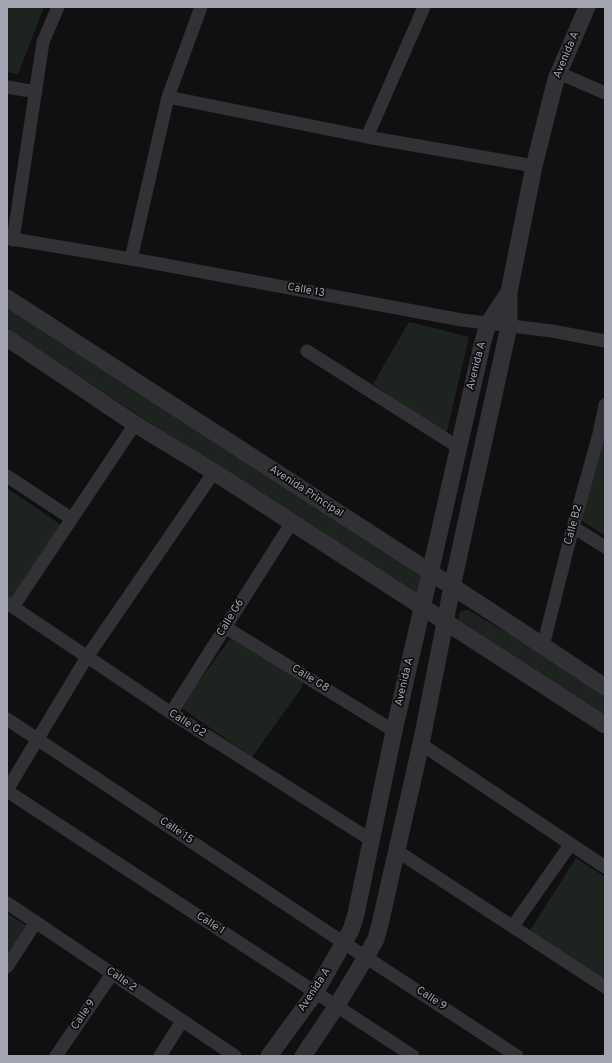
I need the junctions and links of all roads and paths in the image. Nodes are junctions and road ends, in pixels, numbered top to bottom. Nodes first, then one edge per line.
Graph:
1 (58, 7) edge
2 (201, 7) edge
3 (424, 7) edge
4 (587, 7) edge
5 (558, 73) junction
6 (7, 87) edge
7 (36, 92) junction
8 (605, 93) edge
9 (168, 97) junction
10 (367, 137) junction
11 (534, 166) junction
12 (10, 239) edge
13 (131, 260) junction
14 (509, 292) junction
15 (7, 298) edge
16 (488, 324) junction
17 (509, 326) junction
18 (7, 338) edge
19 (605, 341) edge
20 (307, 351) dead end
21 (605, 405) edge
22 (135, 424) junction
23 (602, 434) edge
24 (458, 447) junction
25 (214, 472) junction
26 (7, 476) edge
27 (72, 519) junction
28 (292, 522) junction
29 (573, 527) junction
30 (605, 547) edge
31 (430, 572) junction
32 (452, 587) junction
33 (10, 605) edge
34 (422, 606) junction
35 (446, 620) junction
36 (225, 627) junction
37 (543, 646) junction
38 (87, 657) junction
39 (605, 687) edge
40 (171, 713) junction
41 (7, 719) edge
42 (605, 725) edge
43 (394, 731) junction
44 (37, 740) junction
45 (421, 744) junction
46 (7, 791) edge
47 (371, 840) junction
48 (570, 845) junction
49 (397, 851) junction
50 (605, 868) edge
51 (7, 903) edge
52 (36, 922) junction
53 (513, 926) junction
54 (344, 943) junction
55 (366, 957) junction
56 (7, 967) edge
57 (112, 974) junction
58 (605, 986) edge
59 (315, 993) junction
60 (336, 1007) junction
61 (182, 1022) junction
62 (56, 1056) edge
63 (160, 1056) edge
64 (235, 1056) edge
65 (269, 1056) edge
66 (303, 1056) edge
67 (412, 1056) edge
68 (517, 1056) edge

1 - 7 street
2 - 9 street
3 - 10 street
4 - 5 street, Avenida A
5 - 8 street
5 - 11 street, Avenida A
6 - 7 street
7 - 12 street
9 - 10 street
9 - 13 street
10 - 11 street
11 - 14 street, Avenida A
12 - 13 street, Calle 13
13 - 16 street, Calle 13
14 - 16 street, Avenida A
14 - 17 street, Avenida A
15 - 31 street, Avenida Principal
16 - 17 street, Calle 13
16 - 24 street, Avenida A
17 - 19 street, Calle 13
17 - 32 street, Avenida A
18 - 22 street
20 - 24 street
21 - 23 street, Calle B2
22 - 25 street
22 - 27 street
23 - 29 street, Calle B2
24 - 31 street, Avenida A
25 - 28 street
25 - 38 street
26 - 27 street
27 - 33 street
28 - 34 street
28 - 36 street, Calle G6
29 - 30 street
29 - 37 street, Calle B2
31 - 32 street, Avenida Principal
31 - 34 street, Avenida A
32 - 35 street, Avenida A
32 - 37 street, Avenida Principal
33 - 38 street, Calle G2
34 - 35 street
34 - 43 street, Avenida A
35 - 42 street
35 - 45 street, Avenida A
36 - 40 street, Calle G6
36 - 43 street, Calle G8
37 - 39 street, Avenida Principal
38 - 40 street, Calle G2
38 - 44 street
40 - 47 street, Calle G2
41 - 44 street, Calle 15
43 - 47 street, Avenida A
44 - 46 street
44 - 54 street, Calle 15
45 - 48 street
45 - 49 street, Avenida A
46 - 59 street, Calle 1
47 - 54 street, Avenida A
48 - 50 street
48 - 53 street
49 - 53 street
49 - 55 street, Avenida A
51 - 52 street, Calle 2
52 - 56 street
52 - 57 street, Calle 2
53 - 58 street
54 - 55 street, Calle 9
54 - 59 street, Avenida A
55 - 60 street, Avenida A
55 - 68 street, Calle 9
57 - 61 street, Calle 2
57 - 62 street, Calle 9
59 - 60 street, Calle 1
59 - 65 street, Avenida A
60 - 66 street, Avenida A
60 - 67 street, Calle 1
61 - 63 street
61 - 64 street, Calle 2

